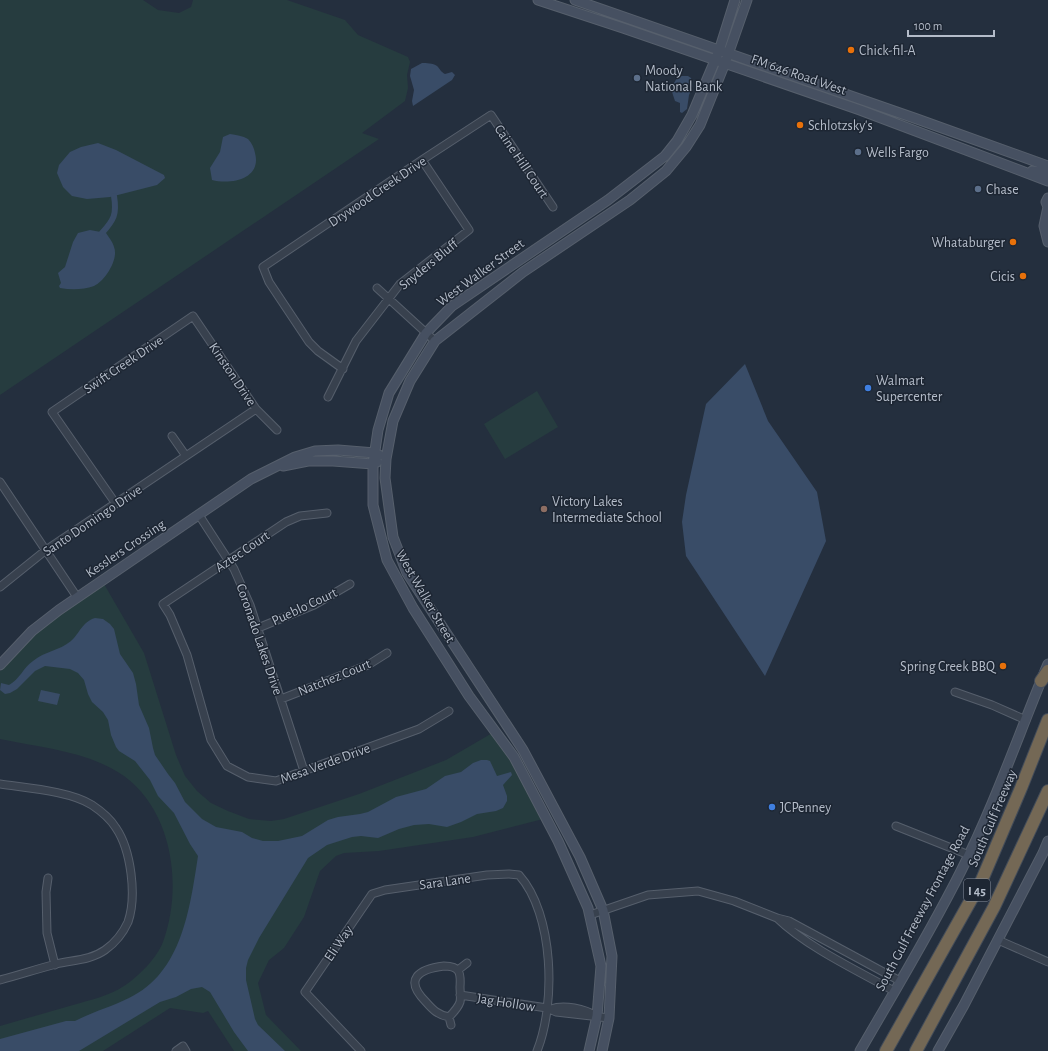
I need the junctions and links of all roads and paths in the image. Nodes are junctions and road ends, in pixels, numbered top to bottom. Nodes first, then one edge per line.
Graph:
1 (538, 0) edge
2 (574, 0) edge
3 (735, 0) edge
4 (747, 0) edge
5 (724, 52) junction
6 (715, 60) junction
7 (725, 64) junction
8 (491, 115) joint
9 (422, 160) junction
10 (1048, 166) edge
11 (1025, 172) junction
12 (1048, 173) edge
13 (1048, 181) edge
14 (1048, 198) edge
15 (553, 207) dead end
16 (1048, 207) edge
17 (1048, 242) edge
18 (377, 288) dead end
19 (389, 299) junction
20 (194, 316) joint
21 (426, 333) junction
22 (435, 341) junction
23 (343, 369) junction
24 (328, 397) dead end
25 (256, 409) junction
26 (277, 430) dead end
27 (172, 436) dead end
28 (375, 452) junction
29 (186, 456) junction
30 (386, 459) junction
31 (373, 464) junction
32 (276, 467) junction
33 (0, 482) edge
34 (116, 504) junction
35 (327, 513) dead end
36 (199, 515) junction
37 (46, 550) junction
38 (228, 561) junction
39 (350, 584) dead end
40 (0, 587) edge
41 (77, 597) junction
42 (163, 604) joint
43 (258, 628) junction
44 (387, 653) dead end
45 (0, 664) edge
46 (1048, 664) edge
47 (1044, 676) edge
48 (955, 692) dead end
49 (281, 699) junction
50 (449, 711) dead end
51 (1026, 720) junction
52 (1048, 720) edge
53 (304, 771) junction
54 (0, 784) edge
55 (1048, 791) edge
56 (896, 826) dead end
57 (1048, 842) edge
58 (969, 855) junction
59 (48, 878) dead end
60 (372, 894) joint
61 (603, 910) junction
62 (590, 915) junction
63 (777, 918) junction
64 (998, 940) junction
65 (1048, 962) edge
66 (467, 963) dead end
67 (55, 964) junction
68 (458, 970) junction
69 (0, 980) edge
70 (900, 982) junction
71 (894, 991) junction
72 (460, 995) junction
73 (549, 1009) junction
74 (596, 1016) junction
75 (449, 1017) junction
76 (608, 1018) junction
77 (452, 1025) dead end
78 (184, 1049) edge
79 (176, 1051) edge
80 (361, 1051) edge
81 (537, 1051) edge
82 (589, 1051) edge
83 (602, 1051) edge
84 (860, 1051) edge
85 (886, 1051) edge
86 (916, 1051) edge
87 (938, 1051) edge

1 - 6 street, FM 646 Road West
2 - 5 street, FM 646 Road West
3 - 5 street, West Walker Street
4 - 5 street, West Walker Street
5 - 6 street, West Walker Street
5 - 7 street, West Walker Street
5 - 10 street, FM 646 Road West
6 - 7 street, FM 646 Road West
6 - 21 street, West Walker Street
7 - 11 street, FM 646 Road West
7 - 22 street, West Walker Street
8 - 9 street, Drywood Creek Drive
8 - 15 street, Caine Hill Court
9 - 19 street, Snyders Bluff
9 - 23 street, Drywood Creek Drive
11 - 12 street
11 - 13 street, FM 646 Road West
14 - 16 street
16 - 17 street
18 - 19 street, Snyders Bluff
19 - 21 street
19 - 23 street, Snyders Bluff
20 - 25 street, Kinston Drive
20 - 34 street, Swift Creek Drive
21 - 22 street
21 - 28 street, West Walker Street
22 - 30 street, West Walker Street
23 - 24 street, Snyders Bluff
25 - 26 street, Kinston Drive
25 - 29 street, Santo Domingo Drive
27 - 29 street
28 - 30 street, Kesslers Crossing
28 - 31 street, West Walker Street
28 - 32 street, Kesslers Crossing
29 - 34 street, Santo Domingo Drive
30 - 31 street, Kesslers Crossing
30 - 61 street, West Walker Street
31 - 32 street, Kesslers Crossing
31 - 62 street, West Walker Street
32 - 36 street, Kesslers Crossing
33 - 37 street
34 - 37 street, Santo Domingo Drive
35 - 38 street, Aztec Court
36 - 38 street, Coronado Lakes Drive
36 - 41 street, Kesslers Crossing
37 - 40 street, Santo Domingo Drive
37 - 41 street
38 - 42 street, Aztec Court
38 - 43 street, Coronado Lakes Drive
39 - 43 street, Pueblo Court
41 - 45 street, Kesslers Crossing
42 - 53 street, Mesa Verde Drive
43 - 49 street, Coronado Lakes Drive
44 - 49 street, Natchez Court
46 - 47 street, South Gulf Freeway Frontage Road
47 - 51 street, South Gulf Freeway Frontage Road
48 - 51 street
49 - 53 street, Coronado Lakes Drive
50 - 53 street, Mesa Verde Drive
51 - 58 street, South Gulf Freeway Frontage Road
52 - 85 highway, South Gulf Freeway / I 45
54 - 67 street
55 - 86 highway, I 45
56 - 58 street
57 - 64 street
58 - 70 street, South Gulf Freeway Frontage Road
59 - 67 street
60 - 73 street, Sara Lane
60 - 80 street, Eli Way
61 - 62 street
61 - 63 street
61 - 76 street, West Walker Street
62 - 74 street, West Walker Street
63 - 70 street
63 - 71 street
64 - 65 street
64 - 87 street
66 - 68 street
67 - 69 street
68 - 72 street, Jag Hollow
68 - 75 street
70 - 71 street, South Gulf Freeway Frontage Road
71 - 84 street, South Gulf Freeway Frontage Road
72 - 73 street, Jag Hollow
72 - 75 street, Jag Hollow
73 - 74 street, Jag Hollow
73 - 81 street
74 - 76 street, Jag Hollow
74 - 82 street, West Walker Street
75 - 77 street
76 - 83 street, West Walker Street
78 - 79 street

